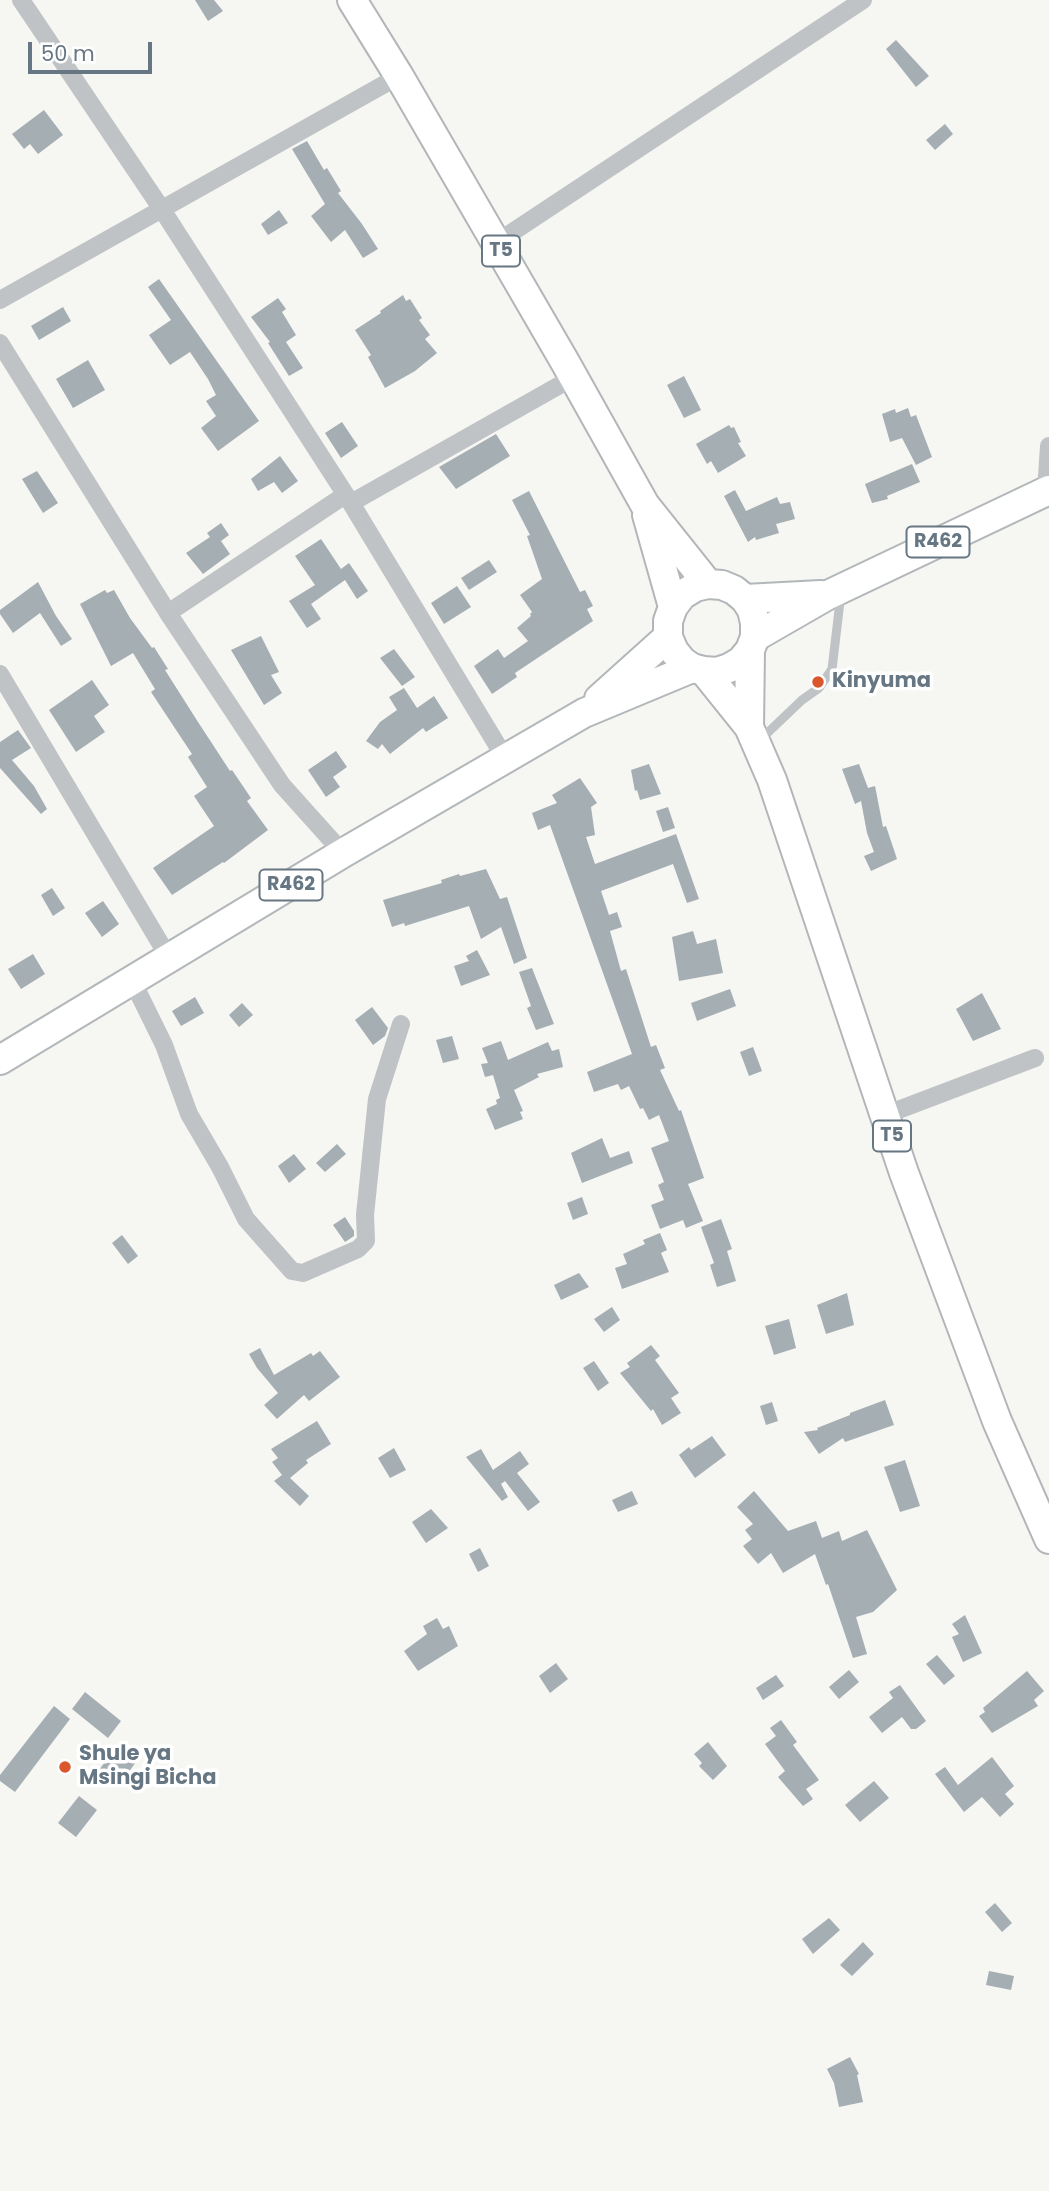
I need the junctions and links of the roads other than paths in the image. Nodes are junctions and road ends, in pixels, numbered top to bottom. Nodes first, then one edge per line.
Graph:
1 (21, 0) edge
2 (352, 0) edge
3 (863, 0) edge
4 (399, 76) junction
5 (161, 208) junction
6 (496, 243) junction
7 (0, 300) edge
8 (0, 343) edge
9 (573, 377) junction
10 (1049, 446) edge
11 (1048, 489) edge
12 (348, 499) junction
13 (645, 505) junction
14 (708, 584) junction
15 (834, 591) junction
16 (745, 598) junction
17 (673, 607) junction
18 (168, 613) junction
19 (668, 637) junction
20 (752, 643) junction
21 (698, 670) junction
22 (0, 674) edge
23 (584, 713) junction
24 (752, 735) junction
25 (505, 758) junction
26 (343, 853) junction
27 (169, 958) junction
28 (132, 980) junction
29 (401, 1024) dead end
30 (1035, 1059) dead end
31 (0, 1060) edge
32 (885, 1115) junction
33 (1049, 1539) edge

1 - 5 street
2 - 4 main road, T5
3 - 6 street
4 - 5 street
4 - 6 main road, T5
5 - 7 street
5 - 12 street
6 - 9 main road, T5
8 - 18 street
9 - 12 street
9 - 13 main road, T5
10 - 11 street
11 - 15 main road, R462
12 - 18 street
12 - 25 street
13 - 14 main road, T5
13 - 17 main road, T5
14 - 16 main road
14 - 17 main road
15 - 16 main road, R462
15 - 20 main road, R462
15 - 24 lane
16 - 20 main road
17 - 19 main road
18 - 26 street
19 - 21 main road
19 - 23 main road, R462
20 - 21 main road
20 - 24 main road, T5
21 - 23 main road, R462
21 - 24 main road, T5
22 - 27 street
23 - 25 main road, R462
24 - 32 main road, T5
25 - 26 main road, R462
26 - 27 main road, R462
27 - 28 main road, R462
28 - 29 street
28 - 31 main road, R462
30 - 32 street
32 - 33 main road, T5

